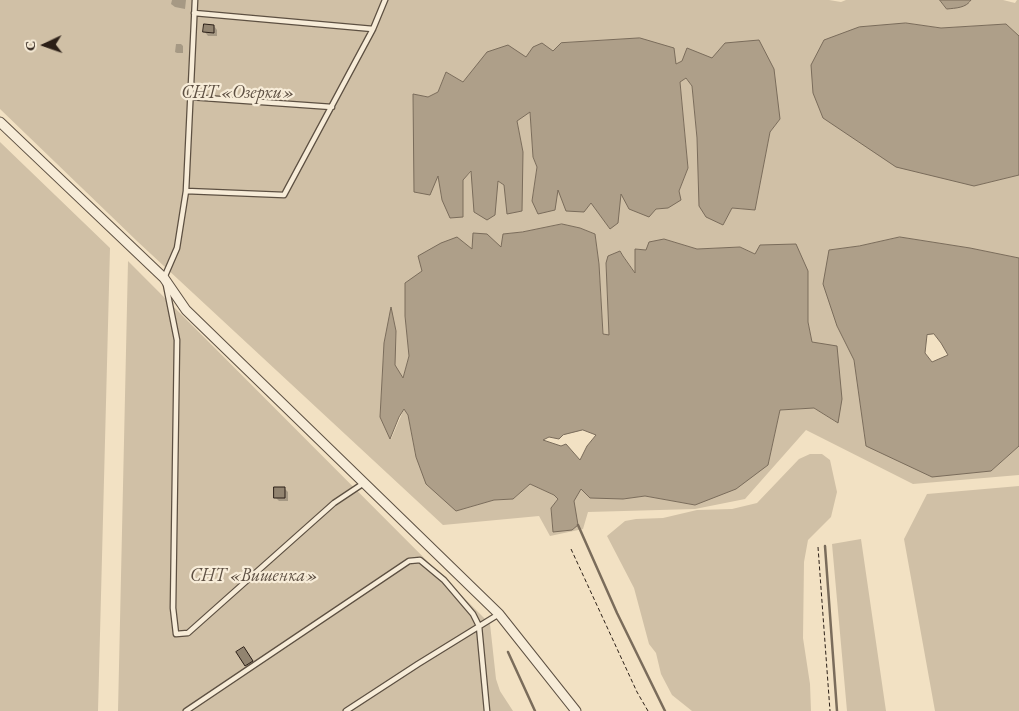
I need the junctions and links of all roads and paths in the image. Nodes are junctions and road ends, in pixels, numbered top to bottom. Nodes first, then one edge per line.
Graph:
1 (195, 0) edge
2 (385, 0) edge
3 (194, 13) junction
4 (373, 29) junction
5 (190, 97) junction
6 (332, 107) junction
7 (0, 122) edge
8 (186, 191) junction
9 (164, 278) junction
10 (364, 483) junction
11 (818, 547) dead end
12 (571, 549) dead end
13 (499, 614) junction
14 (479, 626) junction
15 (186, 711) edge
16 (346, 711) edge
17 (487, 711) edge
18 (576, 711) edge
19 (648, 711) edge
20 (830, 711) edge

1 - 3 lane
2 - 4 lane
3 - 4 lane
3 - 5 lane
4 - 6 lane
5 - 6 lane
5 - 8 lane
6 - 8 lane
7 - 9 street
8 - 9 lane
9 - 10 street
9 - 10 lane
10 - 13 street
11 - 20 path
12 - 19 path
13 - 14 lane
13 - 18 street
14 - 15 lane
14 - 16 lane
14 - 17 lane

